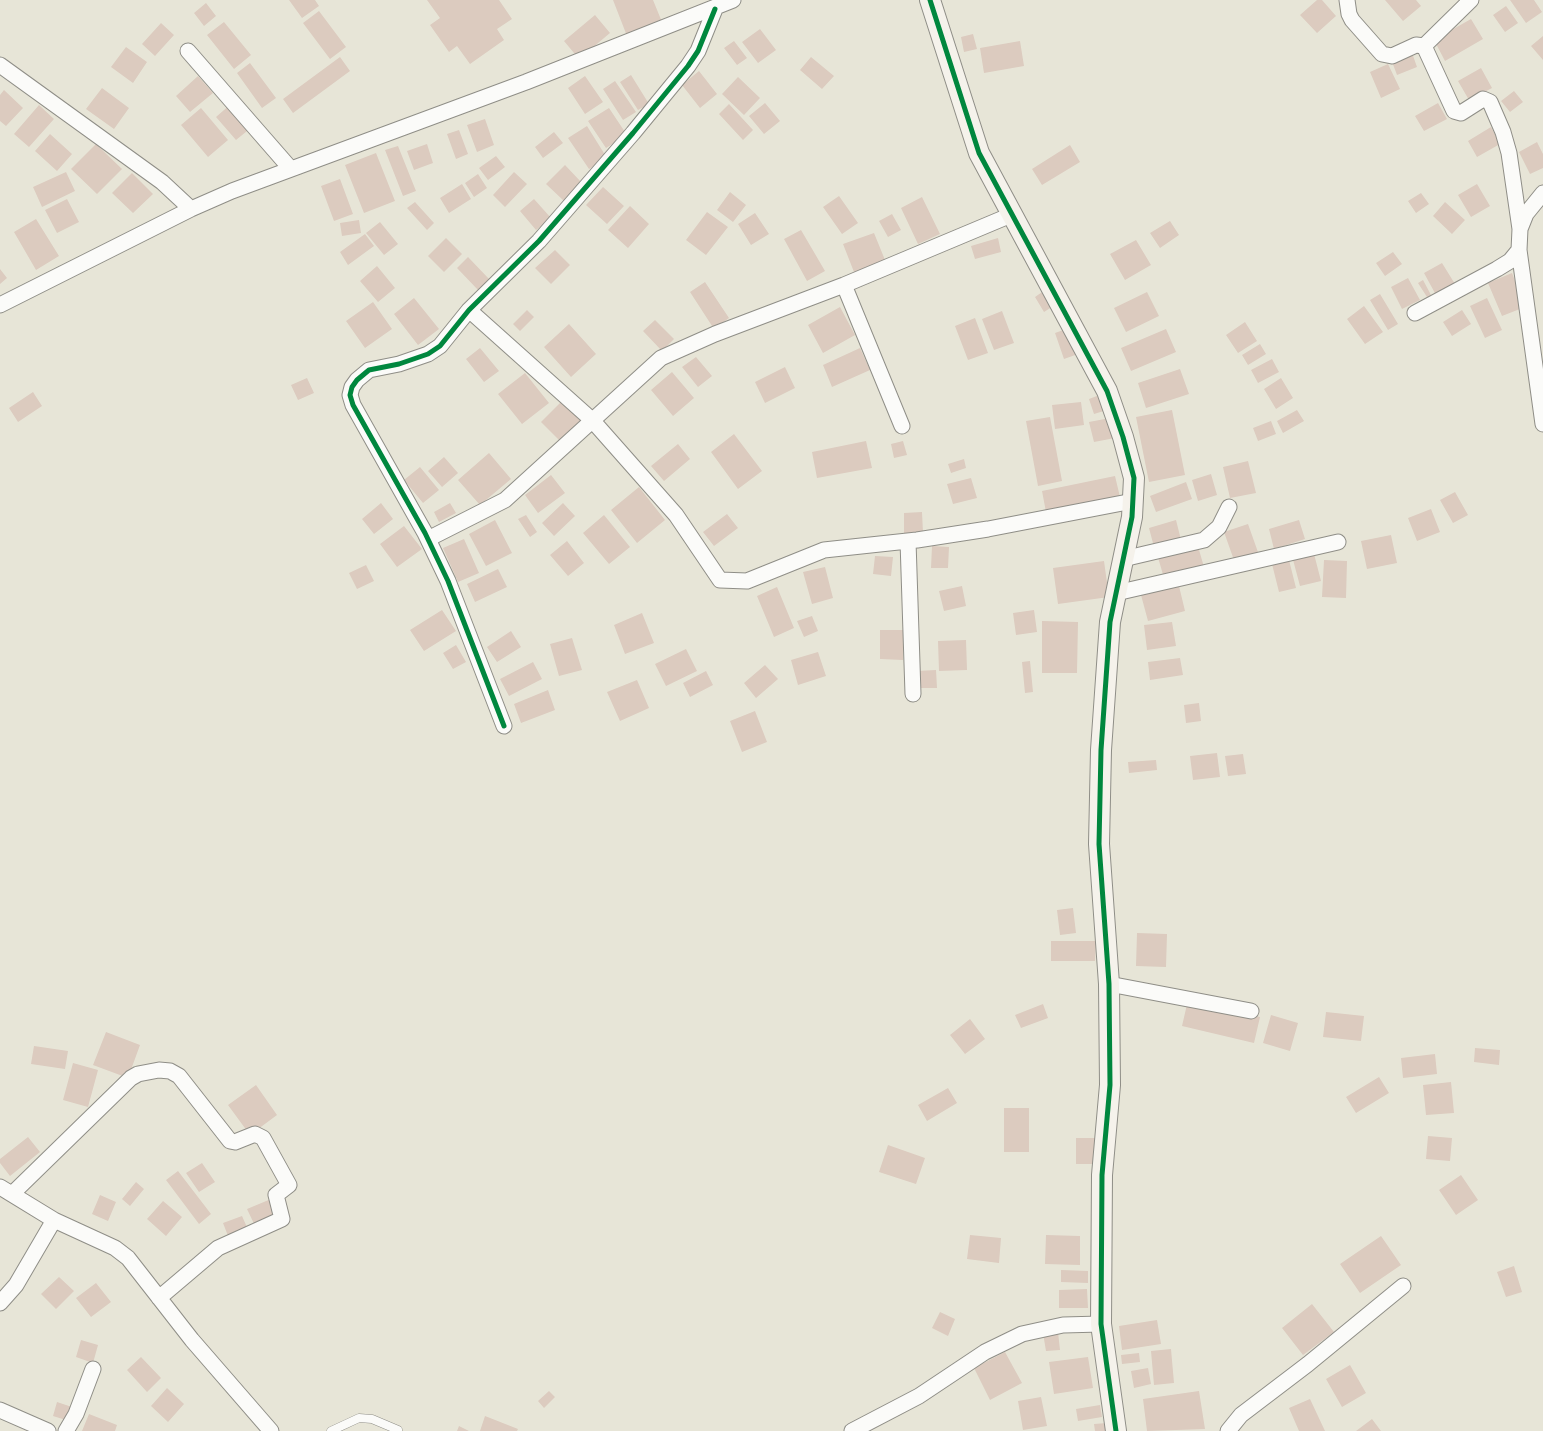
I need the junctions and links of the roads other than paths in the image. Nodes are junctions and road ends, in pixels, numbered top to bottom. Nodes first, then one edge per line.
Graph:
1 (734, 0) edge
2 (930, 0) edge
3 (1347, 0) edge
4 (1472, 0) edge
5 (715, 9) junction
6 (1424, 46) junction
7 (188, 51) dead end
8 (0, 65) edge
9 (290, 168) junction
10 (1543, 193) edge
11 (191, 209) junction
12 (1011, 215) junction
13 (1520, 229) junction
14 (1519, 250) junction
15 (844, 284) junction
16 (0, 305) edge
17 (469, 310) junction
18 (1415, 313) dead end
19 (592, 420) junction
20 (1543, 424) edge
21 (902, 426) dead end
22 (1133, 501) junction
23 (1229, 507) dead end
24 (428, 539) junction
25 (908, 542) junction
26 (1338, 542) dead end
27 (1123, 559) junction
28 (1116, 593) junction
29 (913, 694) dead end
30 (504, 726) dead end
31 (1109, 984) junction
32 (1250, 1011) dead end
33 (6, 1191) edge
34 (54, 1220) junction
35 (1403, 1286) dead end
36 (159, 1298) junction
37 (0, 1303) edge
38 (1101, 1324) junction
39 (92, 1369) dead end
40 (0, 1410) edge
41 (398, 1430) edge
42 (48, 1431) edge
43 (66, 1431) edge
44 (270, 1431) edge
45 (331, 1431) edge
46 (852, 1431) edge
47 (1116, 1431) edge
48 (1228, 1431) edge

1 - 5 street
2 - 12 street
3 - 6 street
4 - 6 street
5 - 9 street
5 - 17 street
6 - 13 street
7 - 9 street
8 - 11 street
9 - 11 street
10 - 13 street
11 - 16 street
12 - 15 street
12 - 22 street
13 - 14 street
14 - 18 street
14 - 20 street
15 - 19 street
15 - 21 street
17 - 19 street
17 - 24 street
19 - 24 street
19 - 25 street
22 - 25 street
22 - 27 street
23 - 27 street
24 - 30 street
25 - 29 street
26 - 28 street
27 - 28 street
28 - 31 street
31 - 32 street
31 - 38 street
33 - 34 street
33 - 36 street
34 - 36 street
34 - 37 street
35 - 48 street
36 - 44 street
38 - 46 street
38 - 47 street
39 - 43 street
40 - 42 street
41 - 45 lane

